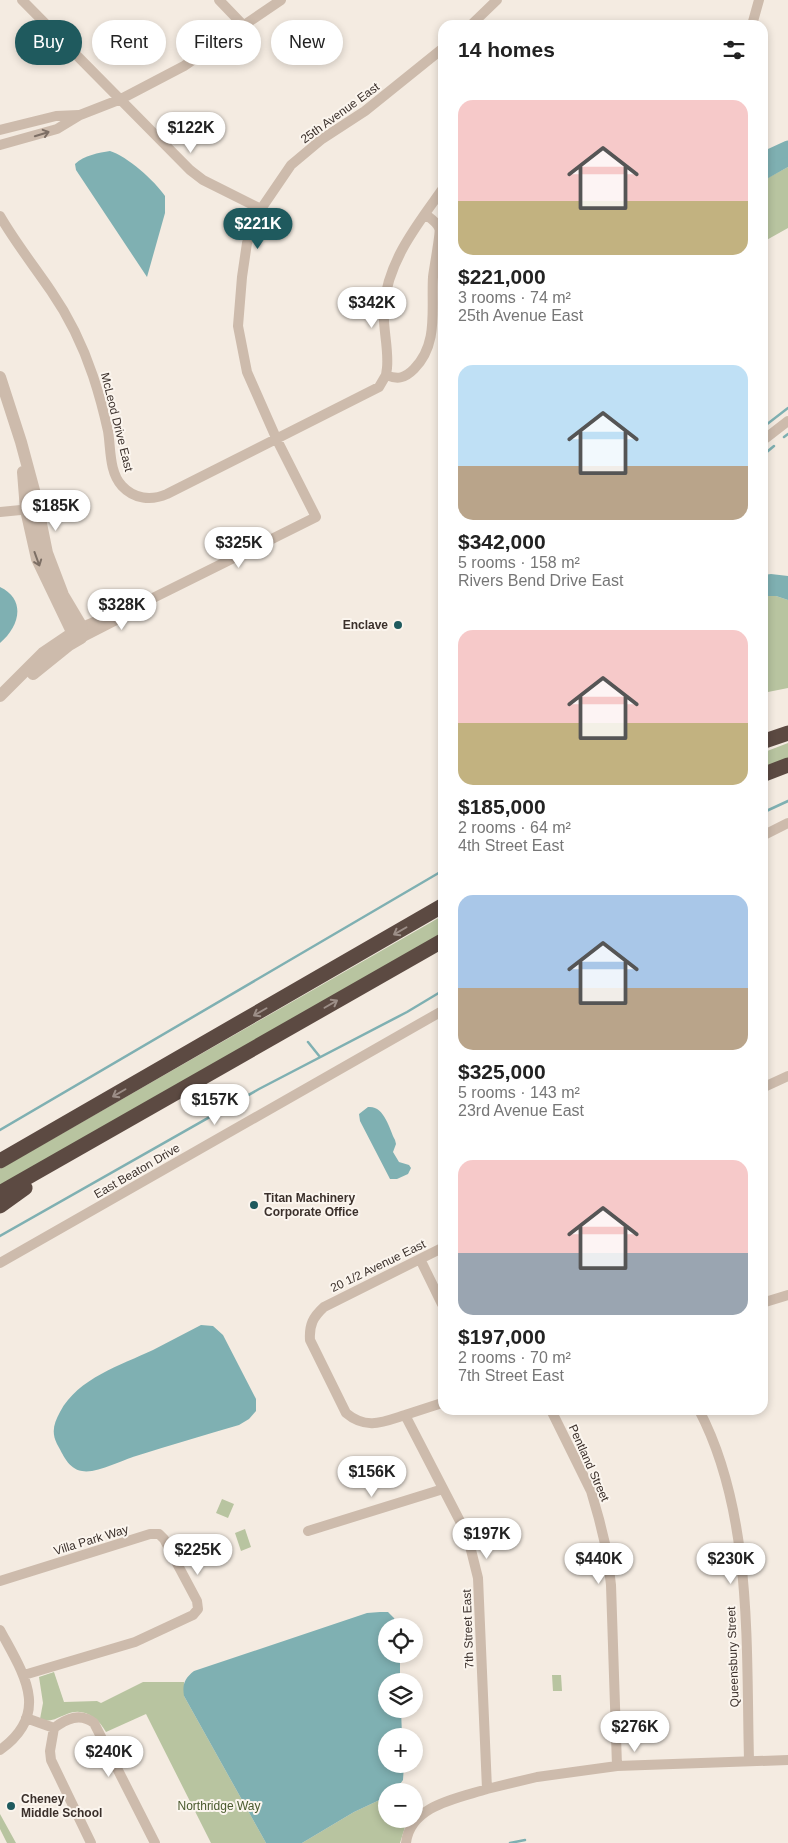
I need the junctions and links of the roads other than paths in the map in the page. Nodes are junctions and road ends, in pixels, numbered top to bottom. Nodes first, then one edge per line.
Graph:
1 (22, 0) edge
2 (219, 0) edge
3 (281, 0) edge
4 (497, 0) edge
5 (759, 0) edge
6 (238, 20) edge
7 (253, 20) edge
8 (476, 20) edge
9 (753, 20) edge
10 (438, 52) edge
11 (186, 65) edge
12 (121, 99) junction
13 (80, 115) junction
14 (0, 130) edge
15 (0, 145) edge
16 (438, 196) edge
17 (261, 210) junction
18 (425, 214) junction
19 (0, 216) edge
20 (438, 226) edge
21 (438, 242) edge
22 (386, 375) junction
23 (0, 377) edge
24 (788, 421) edge
25 (768, 436) edge
26 (277, 440) junction
27 (32, 509) junction
28 (0, 512) edge
29 (78, 632) junction
30 (0, 697) edge
31 (788, 733) edge
32 (768, 740) edge
33 (788, 765) edge
34 (768, 773) edge
35 (788, 823) edge
36 (768, 833) edge
37 (438, 908) edge
38 (438, 943) edge
39 (438, 1013) edge
40 (788, 1076) edge
41 (768, 1085) edge
42 (62, 1126) junction
43 (99, 1136) junction
44 (0, 1155) edge
45 (0, 1161) edge
46 (0, 1193) edge
47 (0, 1206) edge
48 (438, 1250) edge
49 (420, 1259) junction
50 (0, 1263) edge
51 (788, 1295) edge
52 (438, 1296) edge
53 (768, 1301) edge
54 (438, 1404) edge
55 (405, 1415) junction
56 (553, 1415) edge
57 (701, 1415) edge
58 (443, 1489) junction
59 (308, 1531) dead end
60 (0, 1581) edge
61 (0, 1630) edge
62 (24, 1675) junction
63 (26, 1718) junction
64 (54, 1728) junction
65 (0, 1750) edge
66 (749, 1760) junction
67 (788, 1760) edge
68 (617, 1766) junction
69 (487, 1789) junction
70 (92, 1843) edge
71 (155, 1843) edge
72 (406, 1843) edge

1 - 12 street
2 - 6 street
3 - 7 street
4 - 8 street
5 - 9 street
10 - 17 street, 25th Avenue East
11 - 12 street
12 - 13 street
12 - 17 street
13 - 14 street
15 -> 13 street
16 - 18 street
17 - 26 street, 25th Avenue East
18 - 20 street
18 - 22 street
19 - 26 street, McLeod Drive East
21 - 22 street
22 - 26 street, McLeod Drive East
23 - 27 street
24 - 25 street
26 - 29 street, 25th Avenue East
27 - 28 street
27 - 29 street
29 - 30 street
31 - 32 highway
33 - 34 highway
35 - 36 street
37 -> 42 highway
43 -> 38 highway
39 - 50 street, East Beaton Drive
40 - 41 street
42 - 44 highway
42 - 45 highway
43 - 46 highway
43 - 47 highway
48 - 49 street, 20 1/2 Avenue East
49 - 52 street
49 - 55 street, 20 1/2 Avenue East
51 - 53 street
54 - 55 street
55 - 58 street, 7th Street East
56 - 68 street, Pentland Street
57 - 66 street, Queensbury Street
58 - 59 street
58 - 69 street, 7th Street East
60 - 62 street, Villa Park Way
61 - 62 street
62 - 63 street
63 - 64 street
63 - 65 street
64 - 70 street
64 - 71 street
66 - 67 street
66 - 68 street
68 - 69 street
69 - 72 street

